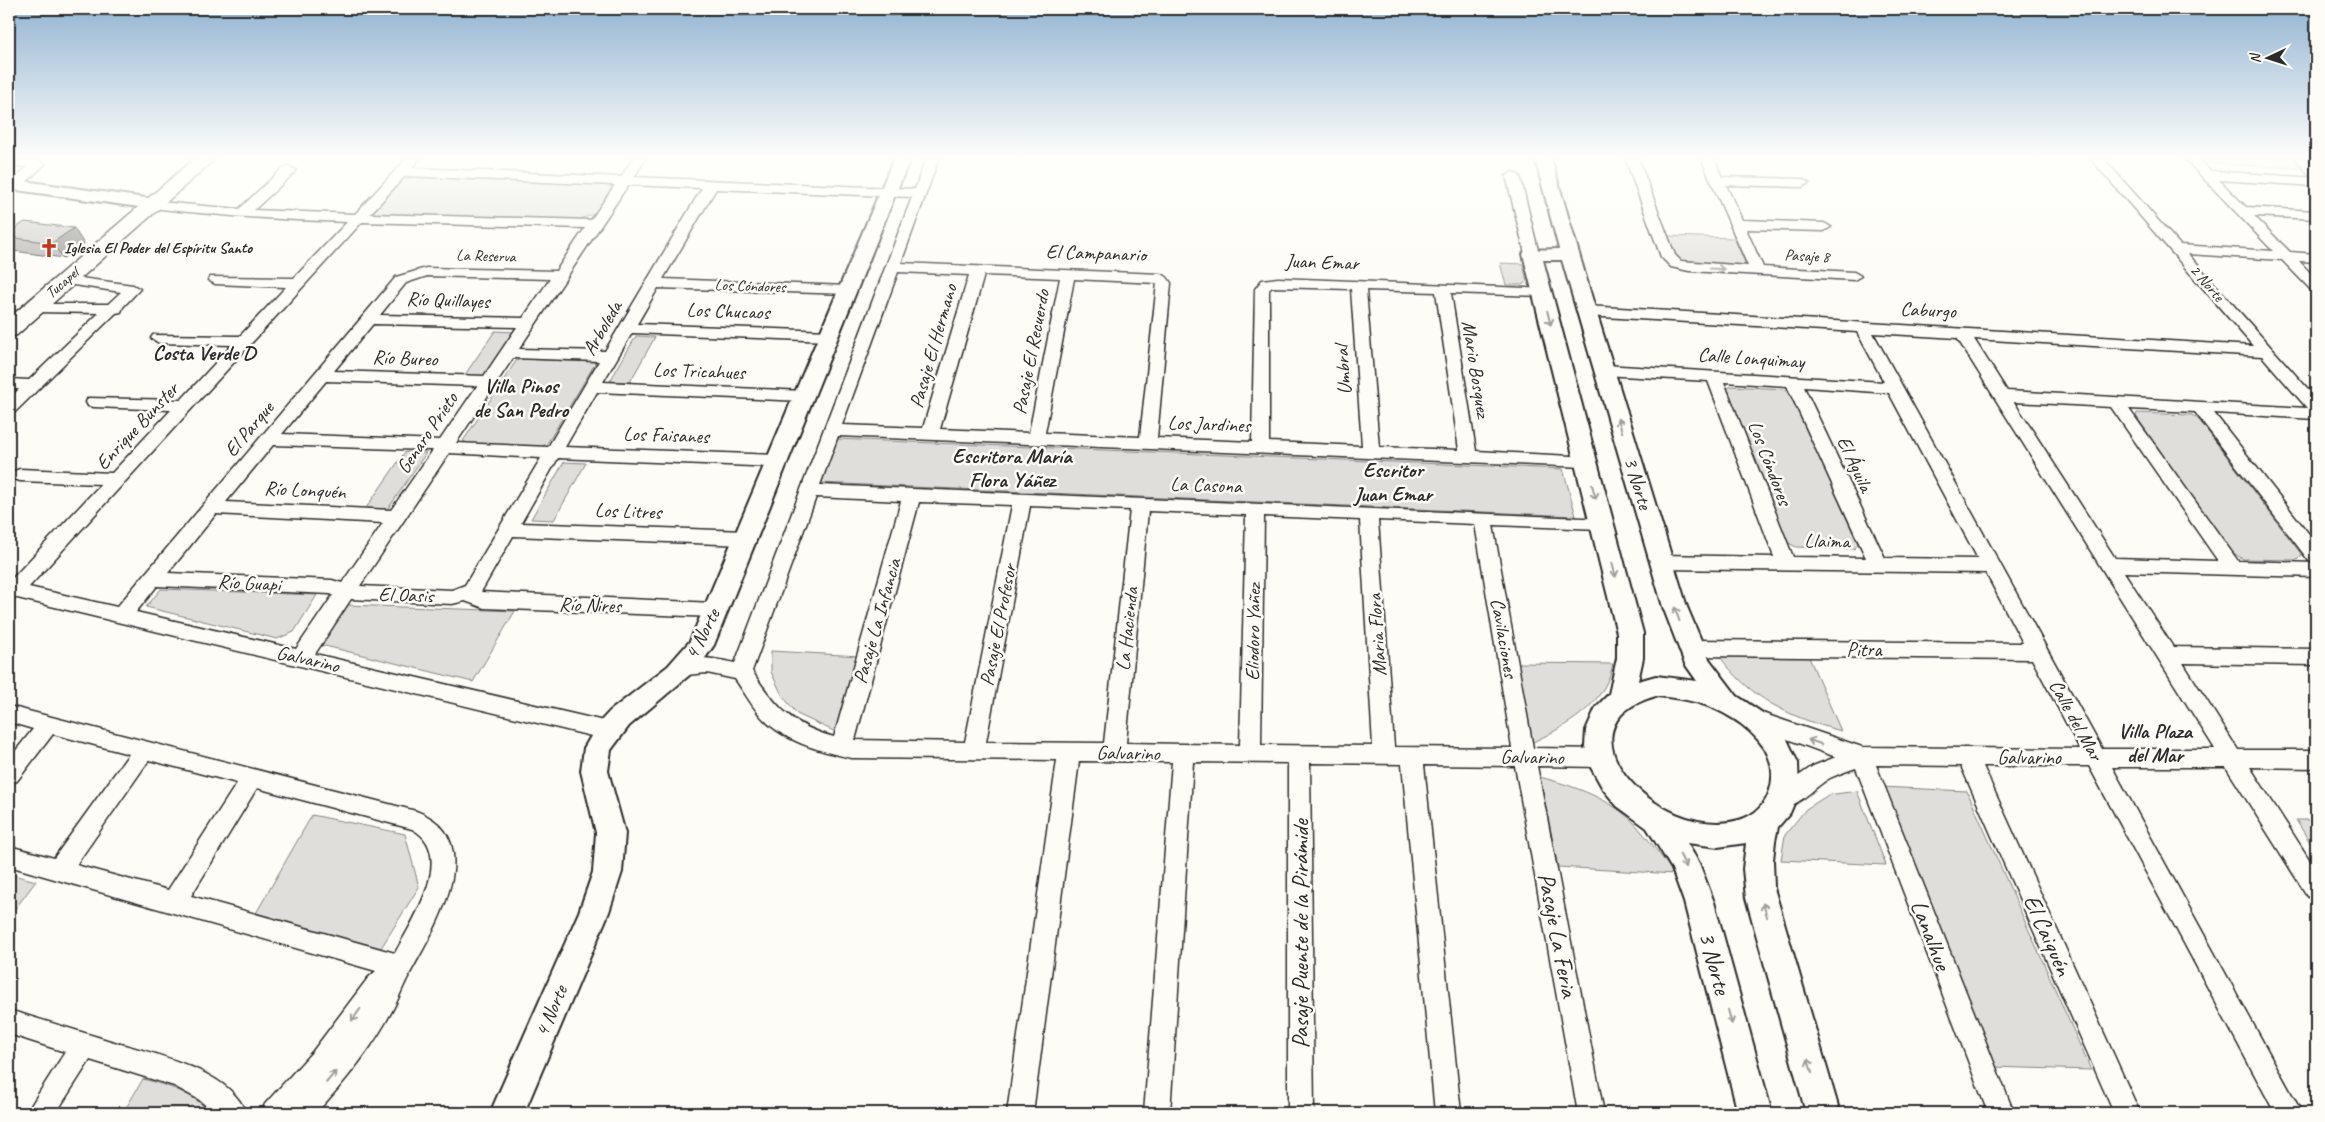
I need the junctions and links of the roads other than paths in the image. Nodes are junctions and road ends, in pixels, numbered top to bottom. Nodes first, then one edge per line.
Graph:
1 (146, 210) edge
2 (210, 210) edge
3 (246, 210) edge
4 (364, 210) edge
5 (604, 210) edge
6 (695, 210) edge
7 (881, 210) edge
8 (913, 210) edge
9 (1521, 210) edge
10 (1558, 210) edge
11 (1651, 210) edge
12 (1731, 210) edge
13 (2143, 210) edge
14 (2242, 210) edge
15 (2247, 210) edge
16 (242, 214) junction
17 (2316, 215) edge
18 (357, 218) junction
19 (594, 224) junction
20 (1737, 224) junction
21 (1824, 227) dead end
22 (2177, 249) junction
23 (1532, 254) junction
24 (1570, 255) junction
25 (2286, 256) junction
26 (2316, 258) edge
27 (892, 267) junction
28 (978, 270) junction
29 (1758, 271) junction
30 (1068, 273) junction
31 (412, 275) joint
32 (559, 276) junction
33 (1854, 276) dead end
34 (66, 280) junction
35 (215, 280) dead end
36 (298, 283) junction
37 (653, 283) junction
38 (1358, 285) junction
39 (2316, 286) edge
40 (1443, 288) junction
41 (848, 290) junction
42 (1542, 292) junction
43 (36, 307) junction
44 (116, 308) junction
45 (1586, 311) junction
46 (369, 319) junction
47 (527, 323) junction
48 (1862, 327) junction
49 (626, 328) junction
50 (9, 330) edge
51 (1962, 333) junction
52 (829, 336) junction
53 (159, 338) dead end
54 (244, 341) junction
55 (2267, 352) junction
56 (507, 353) junction
57 (610, 356) junction
58 (1604, 370) junction
59 (321, 376) junction
60 (1714, 377) junction
61 (487, 381) junction
62 (1793, 382) junction
63 (9, 384) edge
64 (34, 385) junction
65 (592, 388) junction
66 (1896, 388) junction
67 (804, 396) junction
68 (2002, 396) junction
69 (2313, 401) edge
70 (94, 402) dead end
71 (2116, 402) junction
72 (185, 405) junction
73 (2200, 407) junction
74 (9, 408) edge
75 (2316, 414) edge
76 (831, 430) junction
77 (930, 434) junction
78 (269, 438) junction
79 (1036, 438) junction
80 (1148, 443) junction
81 (444, 447) junction
82 (1260, 448) junction
83 (1371, 452) junction
84 (554, 453) junction
85 (1468, 456) junction
86 (777, 461) junction
87 (1585, 461) junction
88 (20, 475) dead end
89 (117, 479) junction
90 (808, 491) junction
91 (912, 495) junction
92 (1022, 500) junction
93 (1140, 504) junction
94 (211, 508) junction
95 (1255, 509) junction
96 (1369, 514) junction
97 (396, 517) junction
98 (1483, 518) junction
99 (1601, 523) junction
100 (509, 528) junction
101 (745, 538) junction
102 (2316, 556) edge
103 (1662, 562) junction
104 (1786, 563) junction
105 (1878, 564) junction
106 (2110, 565) junction
107 (1992, 566) junction
108 (2233, 568) junction
109 (2316, 570) edge
110 (152, 579) junction
111 (12, 589) edge
112 (345, 592) junction
113 (466, 594) junction
114 (714, 610) junction
115 (122, 615) junction
116 (1690, 648) junction
117 (2038, 651) junction
118 (2167, 655) junction
119 (2316, 657) edge
120 (301, 658) junction
121 (686, 666) junction
122 (742, 672) junction
123 (1621, 697) junction
124 (1727, 701) junction
125 (9, 714) edge
126 (1752, 718) junction
127 (48, 725) junction
128 (608, 731) junction
129 (842, 747) junction
130 (144, 750) junction
131 (974, 751) junction
132 (1069, 752) junction
133 (1114, 753) junction
134 (1183, 753) junction
135 (1250, 754) junction
136 (1298, 755) junction
137 (1384, 756) junction
138 (1412, 756) junction
139 (1862, 756) junction
140 (1524, 757) junction
141 (1968, 757) junction
142 (1600, 758) junction
143 (2096, 758) junction
144 (2233, 759) junction
145 (2316, 759) edge
146 (9, 775) edge
147 (252, 778) junction
148 (1774, 810) junction
149 (1657, 820) junction
150 (9, 856) edge
151 (59, 870) junction
152 (2316, 890) edge
153 (174, 902) junction
154 (400, 966) junction
155 (9, 1022) edge
156 (84, 1046) junction
157 (41, 1113) edge
158 (233, 1113) edge
159 (274, 1113) edge
160 (298, 1113) edge
161 (507, 1113) edge
162 (1020, 1113) edge
163 (1157, 1113) edge
164 (1301, 1113) edge
165 (1448, 1113) edge
166 (1591, 1113) edge
167 (1755, 1113) edge
168 (1823, 1113) edge
169 (2001, 1113) edge
170 (2127, 1113) edge
171 (2289, 1113) edge

1 - 34 main road, Tucapel
2 - 16 street
3 - 16 street
4 - 18 street, Enrique Bunster
5 - 19 street, Genaro Prieto
6 - 37 street, Arboleda
7 - 41 street, 4 Norte
8 - 27 street
9 - 23 street
10 - 24 street, 3 Norte
11 -> 29 street
12 - 20 street
13 - 22 street, 2 Norte
14 - 25 street
15 - 17 street
16 - 18 street
18 - 19 street
18 - 36 street, Enrique Bunster
19 - 32 street, Genaro Prieto
20 - 21 street
20 - 29 street
22 - 25 street
22 - 55 street, 2 Norte
23 - 24 street
23 - 42 street
24 - 45 street, 3 Norte
25 - 26 street
25 - 39 street
27 - 28 street, El Campanario
27 - 76 street
28 - 30 street, El Campanario
28 - 77 street, Pasaje El Hermano
29 - 33 street, Pasaje 8
30 - 79 street, Pasaje El Recuerdo
30 - 80 street, El Campanario
31 - 32 street, La Reserva
31 - 46 street, El Parque
32 - 47 street, Genaro Prieto
34 - 43 main road, Tucapel
34 - 44 street
35 - 36 street
36 - 54 street, Enrique Bunster
37 - 41 street, Los Cóndores
37 - 49 street, Arboleda
38 - 40 street, Juan Emar
38 - 82 street, Juan Emar
38 - 83 street, Umbral
40 - 42 street, Juan Emar
40 - 85 street, Mario Bosquez
41 - 52 street, 4 Norte
42 -> 87 street
43 - 44 street
43 - 50 main road, Tucapel
44 - 64 street
45 - 48 street, Caburgo
45 - 58 street, 3 Norte
46 - 47 street, Río Quillayes
46 - 59 street, El Parque
47 - 56 street, Genaro Prieto
48 - 51 street, Caburgo
48 - 66 street, Calle del Mar
49 - 52 street, Los Chucaos
49 - 57 street, Arboleda
51 - 55 street, Caburgo
51 - 68 street
52 - 67 street, 4 Norte
53 - 54 street
54 - 72 street, Enrique Bunster
55 - 69 street, 2 Norte
56 - 57 street
56 - 61 street, Genaro Prieto
57 - 65 street, Arboleda
58 - 60 street, Calle Lonquimay
103 -> 58 street, 3 Norte
59 - 61 street, Río Bureo
59 - 78 street, El Parque
60 - 62 street, Calle Lonquimay
60 - 104 street, Los Cóndores
61 - 81 street, Genaro Prieto
62 - 66 street, Calle Lonquimay
62 - 105 street, El Águila
63 - 64 street
64 - 74 street
65 - 67 street, Los Tricahues
65 - 84 street, Arboleda
66 - 107 street, Calle del Mar
67 - 86 street, 4 Norte
68 - 71 street
68 - 106 street
70 - 72 street
71 - 73 street
71 - 108 street
72 - 89 street, Enrique Bunster
73 - 75 street
73 - 102 street
76 - 77 street, Los Jardines
76 - 90 street
77 - 79 street, Los Jardines
78 - 81 street, Los Faisanes
78 - 94 street, El Parque
79 - 80 street, Los Jardines
80 - 82 street, Los Jardines
81 - 84 street, Los Faisanes
81 - 97 street, Genaro Prieto
82 - 83 street, Los Jardines
83 - 85 street, Los Jardines
84 - 86 street, Los Faisanes
84 - 100 street, Arboleda
85 - 87 street, Los Jardines
86 - 101 street, 4 Norte
87 -> 99 street
88 - 89 street
89 - 111 street, Enrique Bunster
90 - 91 street, La Casona
90 - 122 street
91 - 92 street, La Casona
91 - 129 street, Pasaje La Infancia
92 - 93 street, La Casona
92 - 131 street, Pasaje El Profesor
93 - 95 street, La Casona
93 - 133 street, La Hacienda
94 - 97 street, Río Lonquén
94 - 110 street, El Parque
95 - 96 street, La Casona
95 - 135 street, Eliodoro Yañez
96 - 98 street, La Casona
96 - 137 street, Maria Flora
97 - 112 street, Genaro Prieto
98 - 99 street, La Casona
98 - 140 street, Cavilaciones
99 -> 123 street
100 - 101 street, Los Litres
100 - 113 street, Arboleda
101 - 114 street, 4 Norte
103 - 104 street, Llaima
116 -> 103 street, 3 Norte
104 - 105 street, Llaima
105 - 107 street, Llaima
106 - 108 street
106 - 118 street
107 - 117 street, Calle del Mar
108 - 109 street
110 - 112 street, Río Guapi
110 - 115 street, El Parque
111 - 115 street, Galvarino
112 - 113 street, El Oasis
112 - 120 street, Genaro Prieto
113 - 114 street, Río Ñires
114 - 121 street, 4 Norte
115 - 120 street, Galvarino
116 - 117 street, Pitra
116 - 124 street, 3 Norte
117 - 143 street, Calle del Mar
118 - 119 street
118 - 144 street
120 - 128 street, Galvarino
121 - 122 street
121 - 128 street, 4 Norte
122 - 129 street, Galvarino
123 - 124 street
123 - 142 street
124 - 126 street
125 - 127 street
139 -> 126 street, Galvarino
126 - 148 street
127 - 130 street
127 - 146 street
128 - 161 street, 4 Norte
129 - 131 street, Galvarino
130 - 147 street
130 - 151 street
131 - 132 street, Galvarino
132 - 133 street, Galvarino
132 - 162 street
133 - 134 street, Galvarino
134 - 135 street, Galvarino
134 - 163 street
135 - 136 street, Galvarino
136 - 137 street, Galvarino
136 - 164 street, Pasaje Puente de la Pirámide
137 - 138 street, Galvarino
138 - 140 street, Galvarino
138 - 165 street
139 - 141 street, Galvarino
139 - 148 street, Galvarino
139 - 169 street, Lanalhue
140 - 142 street, Galvarino
140 - 166 street, Pasaje La Feria
141 - 143 street, Galvarino
141 - 170 street, El Caiquén
142 - 149 street
143 - 144 street, Galvarino
143 - 171 street, Calle del Mar
144 - 145 street, Galvarino
144 - 152 street
147 - 153 street
147 - 154 street
148 - 149 street
168 -> 148 street
149 -> 167 street, 3 Norte
150 - 151 street
151 - 153 street
153 - 154 street
154 -> 159 street
160 -> 154 street
155 - 156 street
156 - 157 street
156 - 158 street

